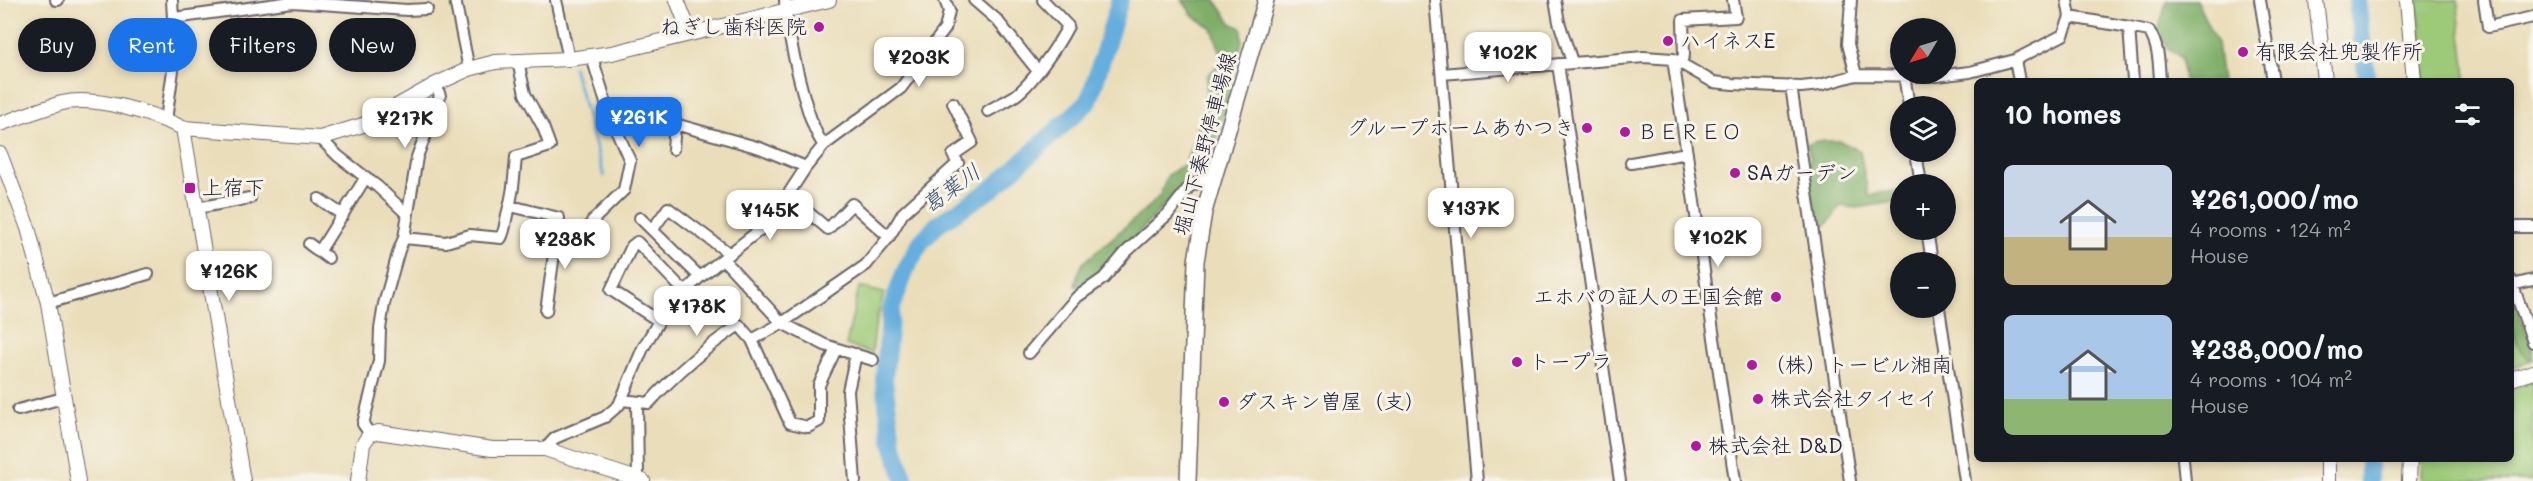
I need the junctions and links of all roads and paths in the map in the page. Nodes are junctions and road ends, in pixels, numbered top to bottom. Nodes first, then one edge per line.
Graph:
1 (172, 0) edge
2 (455, 0) edge
3 (556, 0) edge
4 (677, 0) edge
5 (829, 0) edge
6 (974, 0) edge
7 (1043, 0) edge
8 (1266, 0) edge
9 (1435, 0) edge
10 (1556, 0) edge
11 (1733, 0) edge
12 (1851, 0) edge
13 (2067, 0) edge
14 (2260, 0) edge
15 (2316, 0) edge
16 (2407, 0) edge
17 (2484, 0) edge
18 (292, 1) edge
19 (948, 1) edge
20 (328, 2) edge
21 (407, 5) edge
22 (785, 5) edge
23 (427, 9) dead end
24 (2533, 16) edge
25 (2070, 17) junction
26 (174, 18) joint
27 (2129, 27) junction
28 (690, 33) junction
29 (592, 57) junction
30 (569, 59) junction
31 (2015, 60) junction
32 (519, 61) junction
33 (1676, 61) junction
34 (1572, 62) junction
35 (1558, 64) junction
36 (469, 69) junction
37 (1037, 70) junction
38 (173, 72) edge
39 (1442, 74) junction
40 (1956, 74) edge
41 (1856, 75) junction
42 (1890, 75) edge
43 (2018, 78) edge
44 (2133, 78) edge
45 (2160, 78) edge
46 (2273, 78) edge
47 (2325, 78) edge
48 (2414, 78) edge
49 (436, 84) junction
50 (1791, 86) junction
51 (953, 103) dead end
52 (988, 111) dead end
53 (166, 120) junction
54 (0, 124) edge
55 (183, 128) junction
56 (320, 138) junction
57 (824, 145) junction
58 (673, 149) dead end
59 (1687, 153) junction
60 (0, 154) edge
61 (1630, 163) dead end
62 (806, 167) junction
63 (1216, 173) junction
64 (366, 177) junction
65 (789, 196) junction
66 (250, 198) dead end
67 (319, 199) dead end
68 (511, 206) junction
69 (197, 208) junction
70 (407, 214) junction
71 (343, 215) junction
72 (640, 218) dead end
73 (592, 221) dead end
74 (2514, 227) edge
75 (2533, 227) edge
76 (653, 229) junction
77 (889, 237) junction
78 (404, 238) junction
79 (309, 244) dead end
80 (726, 256) junction
81 (148, 274) dead end
82 (700, 277) junction
83 (2533, 280) edge
84 (2514, 283) edge
85 (2514, 288) edge
86 (684, 291) junction
87 (48, 303) junction
88 (546, 311) dead end
89 (1941, 318) edge
90 (658, 321) junction
91 (782, 323) junction
92 (2530, 324) edge
93 (752, 340) junction
94 (2533, 342) edge
95 (836, 349) junction
96 (1029, 353) dead end
97 (856, 354) junction
98 (873, 360) dead end
99 (2533, 372) edge
100 (2514, 378) edge
101 (63, 398) junction
102 (622, 400) junction
103 (637, 402) junction
104 (18, 410) dead end
105 (370, 434) junction
106 (545, 450) junction
107 (2182, 462) edge
108 (2328, 462) edge
109 (2410, 462) edge
110 (640, 480) edge
111 (78, 481) edge
112 (243, 481) edge
113 (358, 481) edge
114 (855, 481) edge
115 (1188, 481) edge
116 (1477, 481) edge
117 (1620, 481) edge
118 (1736, 481) edge
119 (1850, 481) edge
120 (1965, 481) edge
121 (2185, 481) edge
122 (2328, 481) edge
123 (2409, 481) edge

1 - 26 street
2 - 36 street
3 - 30 street
4 - 28 street
5 - 22 street
6 - 37 street
7 - 37 street
8 - 63 main road, 堀山下秦野停車場線
9 - 39 street
10 - 34 street
11 - 33 street
12 - 41 street
13 - 25 street
14 - 46 street
15 - 47 street
16 - 48 street
17 - 24 street
18 - 20 street
18 - 26 street
19 - 57 street
20 - 21 street
21 - 23 street
22 - 28 street
22 - 57 street
25 - 27 street
25 - 31 street
27 - 44 street
27 - 45 street
28 - 29 street
29 - 30 street
29 - 73 street
30 - 32 street
31 - 40 street
31 - 43 street
32 - 36 street
32 - 68 street
33 - 34 street
33 - 50 street
33 - 59 street
34 - 35 street
35 - 39 street
35 - 117 street
36 - 49 street
37 - 52 street
38 - 53 street
39 - 116 street
41 - 42 street
41 - 50 street
49 - 56 street
49 - 70 street
50 - 119 street
51 - 77 street
53 - 54 street
53 - 55 street
55 - 56 street
55 - 69 street
56 - 64 street
57 - 62 street
58 - 62 street
59 - 61 street
59 - 118 street
60 - 87 street
62 - 65 street
63 - 96 street
63 - 115 main road, 堀山下秦野停車場線
64 - 70 street
64 - 71 street
65 - 77 street
65 - 80 street
66 - 69 street
67 - 71 street
68 - 78 street
68 - 88 street
69 - 112 street
70 - 78 street
71 - 79 street
72 - 76 street
74 - 75 street
76 - 80 street
76 - 82 street
77 - 91 street
78 - 105 street
80 - 82 street
80 - 91 street
81 - 87 street
82 - 86 street
83 - 84 street
85 - 92 street
86 - 90 street
86 - 90 street
87 - 101 street
89 - 120 street
90 - 102 street
91 - 93 street
91 - 95 street
92 - 94 street
93 - 95 street
93 - 103 street
95 - 97 street
97 - 98 street
97 - 114 street
99 - 100 street
101 - 104 street
101 - 111 street
102 - 103 street
102 - 106 street
103 - 110 street
105 - 106 street
105 - 113 street
106 - 110 street
107 - 121 street
108 - 122 street
109 - 123 street

